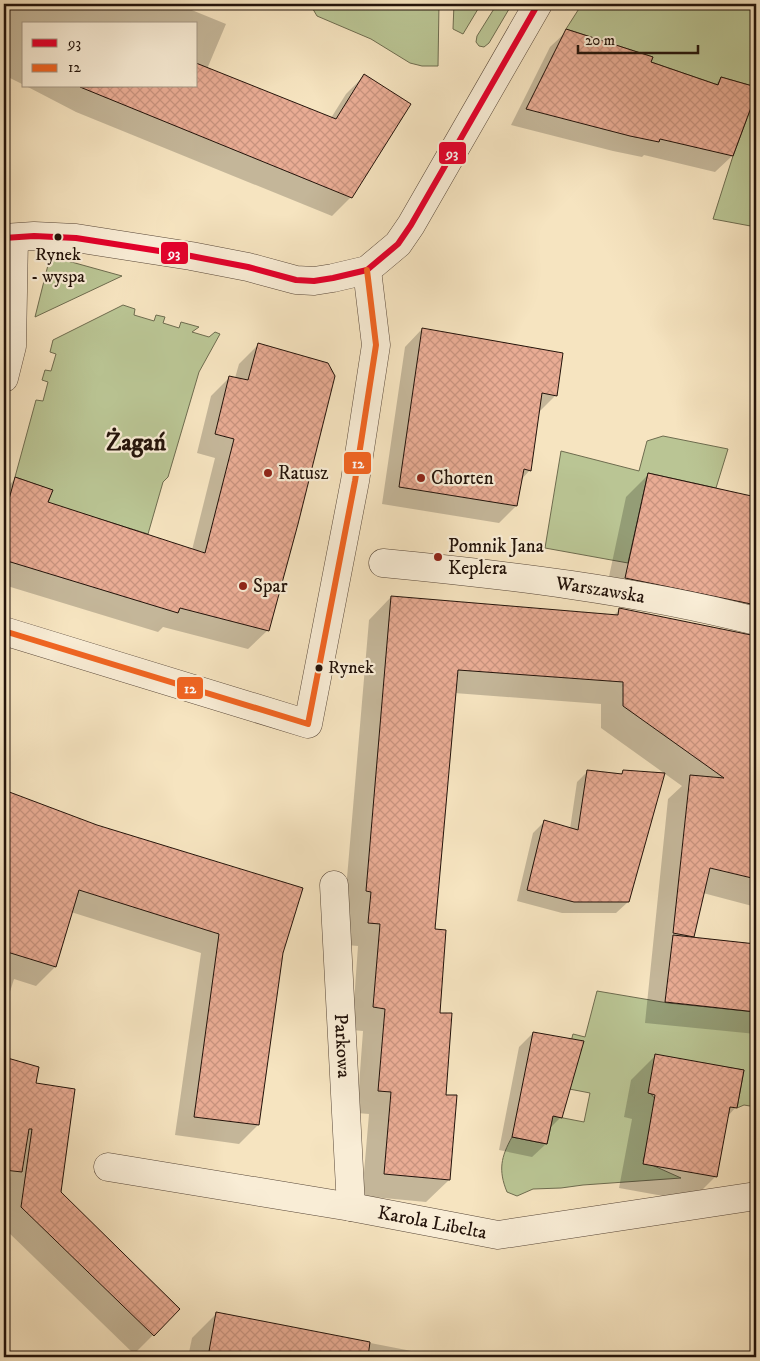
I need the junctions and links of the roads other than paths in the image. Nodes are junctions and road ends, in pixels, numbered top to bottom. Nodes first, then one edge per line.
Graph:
1 (538, 4) edge
2 (9, 238) edge
3 (367, 270) junction
4 (4, 378) edge
5 (383, 562) dead end
6 (756, 621) edge
7 (4, 631) edge
8 (334, 885) dead end
9 (108, 1167) dead end
10 (756, 1196) edge
11 (350, 1207) junction

1 - 3 street
2 - 3 street
2 - 4 street
3 - 7 street
5 - 6 street, Warszawska
8 - 11 street, Parkowa
9 - 11 street, Karola Libelta
10 - 11 street, Karola Libelta

